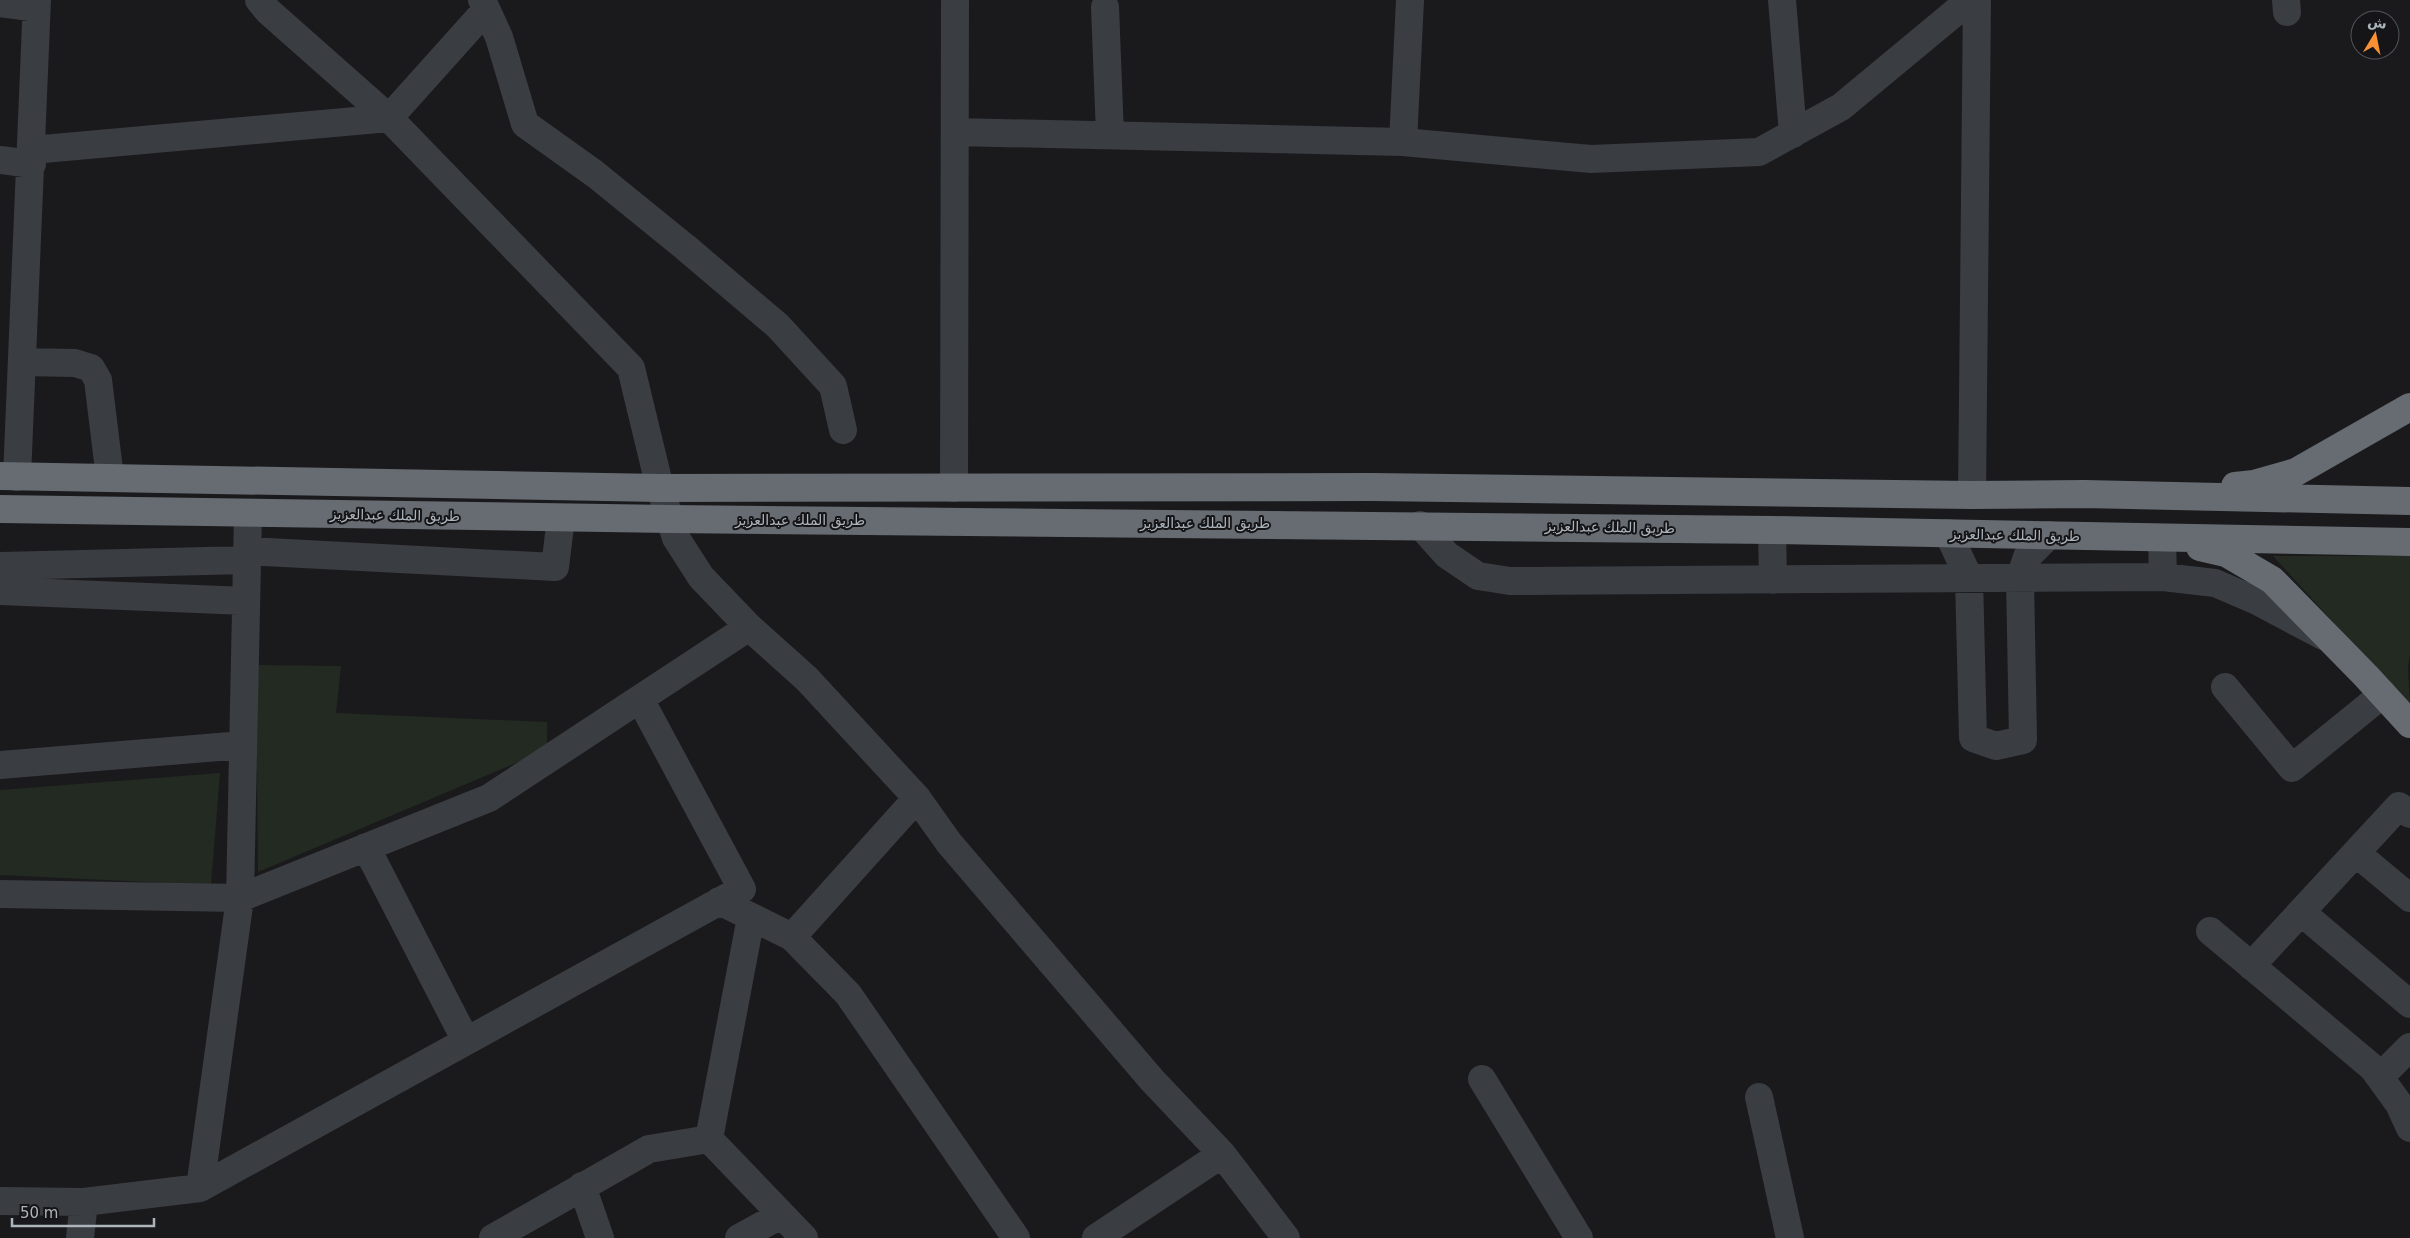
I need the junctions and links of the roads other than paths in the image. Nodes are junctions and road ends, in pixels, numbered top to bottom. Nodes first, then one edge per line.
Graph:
1 (955, 0) edge
2 (1410, 0) edge
3 (1782, 0) edge
4 (1970, 0) edge
5 (1977, 0) edge
6 (0, 3) edge
7 (37, 4) edge
8 (268, 4) edge
9 (484, 6) edge
10 (1105, 7) dead end
11 (389, 118) junction
12 (955, 132) junction
13 (1793, 134) junction
14 (1110, 135) junction
15 (1403, 142) junction
16 (32, 157) junction
17 (0, 160) edge
18 (22, 362) junction
19 (2410, 407) edge
20 (843, 430) dead end
21 (9, 477) edge
22 (110, 478) junction
23 (660, 488) junction
24 (954, 488) junction
25 (1972, 495) junction
26 (2157, 495) junction
27 (2410, 501) edge
28 (0, 509) edge
29 (248, 513) junction
30 (561, 518) junction
31 (670, 519) junction
32 (1420, 525) junction
33 (1772, 530) junction
34 (1948, 533) junction
35 (2049, 536) junction
36 (2162, 538) junction
37 (2410, 542) edge
38 (247, 556) junction
39 (0, 566) edge
40 (2163, 577) junction
41 (1969, 578) junction
42 (2020, 578) junction
43 (1773, 580) junction
44 (0, 591) edge
45 (246, 601) junction
46 (749, 627) junction
47 (2332, 641) junction
48 (2225, 687) dead end
49 (2383, 694) junction
50 (640, 699) junction
51 (2410, 724) edge
52 (243, 745) junction
53 (0, 766) edge
54 (917, 798) junction
55 (2410, 814) edge
56 (366, 847) junction
57 (2356, 853) junction
58 (0, 894) edge
59 (240, 898) junction
60 (2410, 898) edge
61 (719, 901) junction
62 (2301, 912) junction
63 (751, 916) junction
64 (2210, 932) dead end
65 (792, 937) junction
66 (2251, 966) junction
67 (2410, 1004) edge
68 (466, 1041) junction
69 (2410, 1047) edge
70 (2380, 1077) junction
71 (1482, 1079) dead end
72 (1759, 1097) dead end
73 (2410, 1128) edge
74 (709, 1139) junction
75 (1222, 1154) junction
76 (582, 1186) junction
77 (200, 1188) junction
78 (0, 1201) edge
79 (84, 1202) junction
80 (781, 1215) junction
81 (80, 1238) edge
82 (494, 1238) edge
83 (600, 1238) edge
84 (739, 1238) edge
85 (804, 1238) edge
86 (1016, 1238) edge
87 (1096, 1238) edge
88 (1286, 1238) edge
89 (1579, 1238) edge
90 (1790, 1238) edge

1 - 12 street
2 - 15 street
3 - 13 street
4 - 13 street
5 - 25 street
6 - 7 street
7 - 16 street
8 - 11 street
9 - 11 street
9 - 20 street
10 - 14 street
11 - 16 street
11 - 23 street
12 - 14 street
12 - 24 street
13 - 15 street
14 - 15 street
16 - 17 street
16 - 18 street
18 - 21 street
18 - 22 street
19 - 26 highway
21 - 22 highway
22 - 23 highway
23 - 24 highway
23 - 31 street
24 - 25 highway
25 - 26 highway
26 - 27 highway
28 - 29 highway, طريق الملك عبدالعزيز
29 - 30 highway, طريق الملك عبدالعزيز
29 - 38 street
30 - 31 highway, طريق الملك عبدالعزيز
30 - 38 street
31 - 32 highway, طريق الملك عبدالعزيز
31 - 46 street
32 - 33 highway, طريق الملك عبدالعزيز
32 - 43 street
33 - 34 highway, طريق الملك عبدالعزيز
33 - 43 street
34 - 35 highway, طريق الملك عبدالعزيز
34 - 41 street
35 - 36 highway, طريق الملك عبدالعزيز
35 - 42 street
36 - 37 highway, طريق الملك عبدالعزيز
36 - 40 street
36 - 47 highway
38 - 39 street
38 - 45 street
40 - 42 street
40 - 47 street
41 - 42 street
41 - 42 street
41 - 43 street
44 - 45 street
45 - 52 street
46 - 50 street
46 - 54 street
47 - 49 highway
48 - 49 street
49 - 51 highway
50 - 56 street
50 - 61 street
52 - 53 street
52 - 59 street
54 - 65 street
54 - 75 street
55 - 57 street
56 - 59 street
56 - 68 street
57 - 60 street
57 - 62 street
58 - 59 street
59 - 77 street
61 - 63 street
61 - 68 street
62 - 66 street
62 - 67 street
63 - 65 street
63 - 74 street
64 - 66 street
65 - 86 street
66 - 70 street
68 - 77 street
69 - 70 street
70 - 73 street
71 - 89 street
72 - 90 street
74 - 76 street
74 - 80 street
75 - 87 street
75 - 88 street
76 - 82 street
76 - 83 street
77 - 79 street
78 - 79 street
79 - 81 street
80 - 84 street
80 - 85 street

